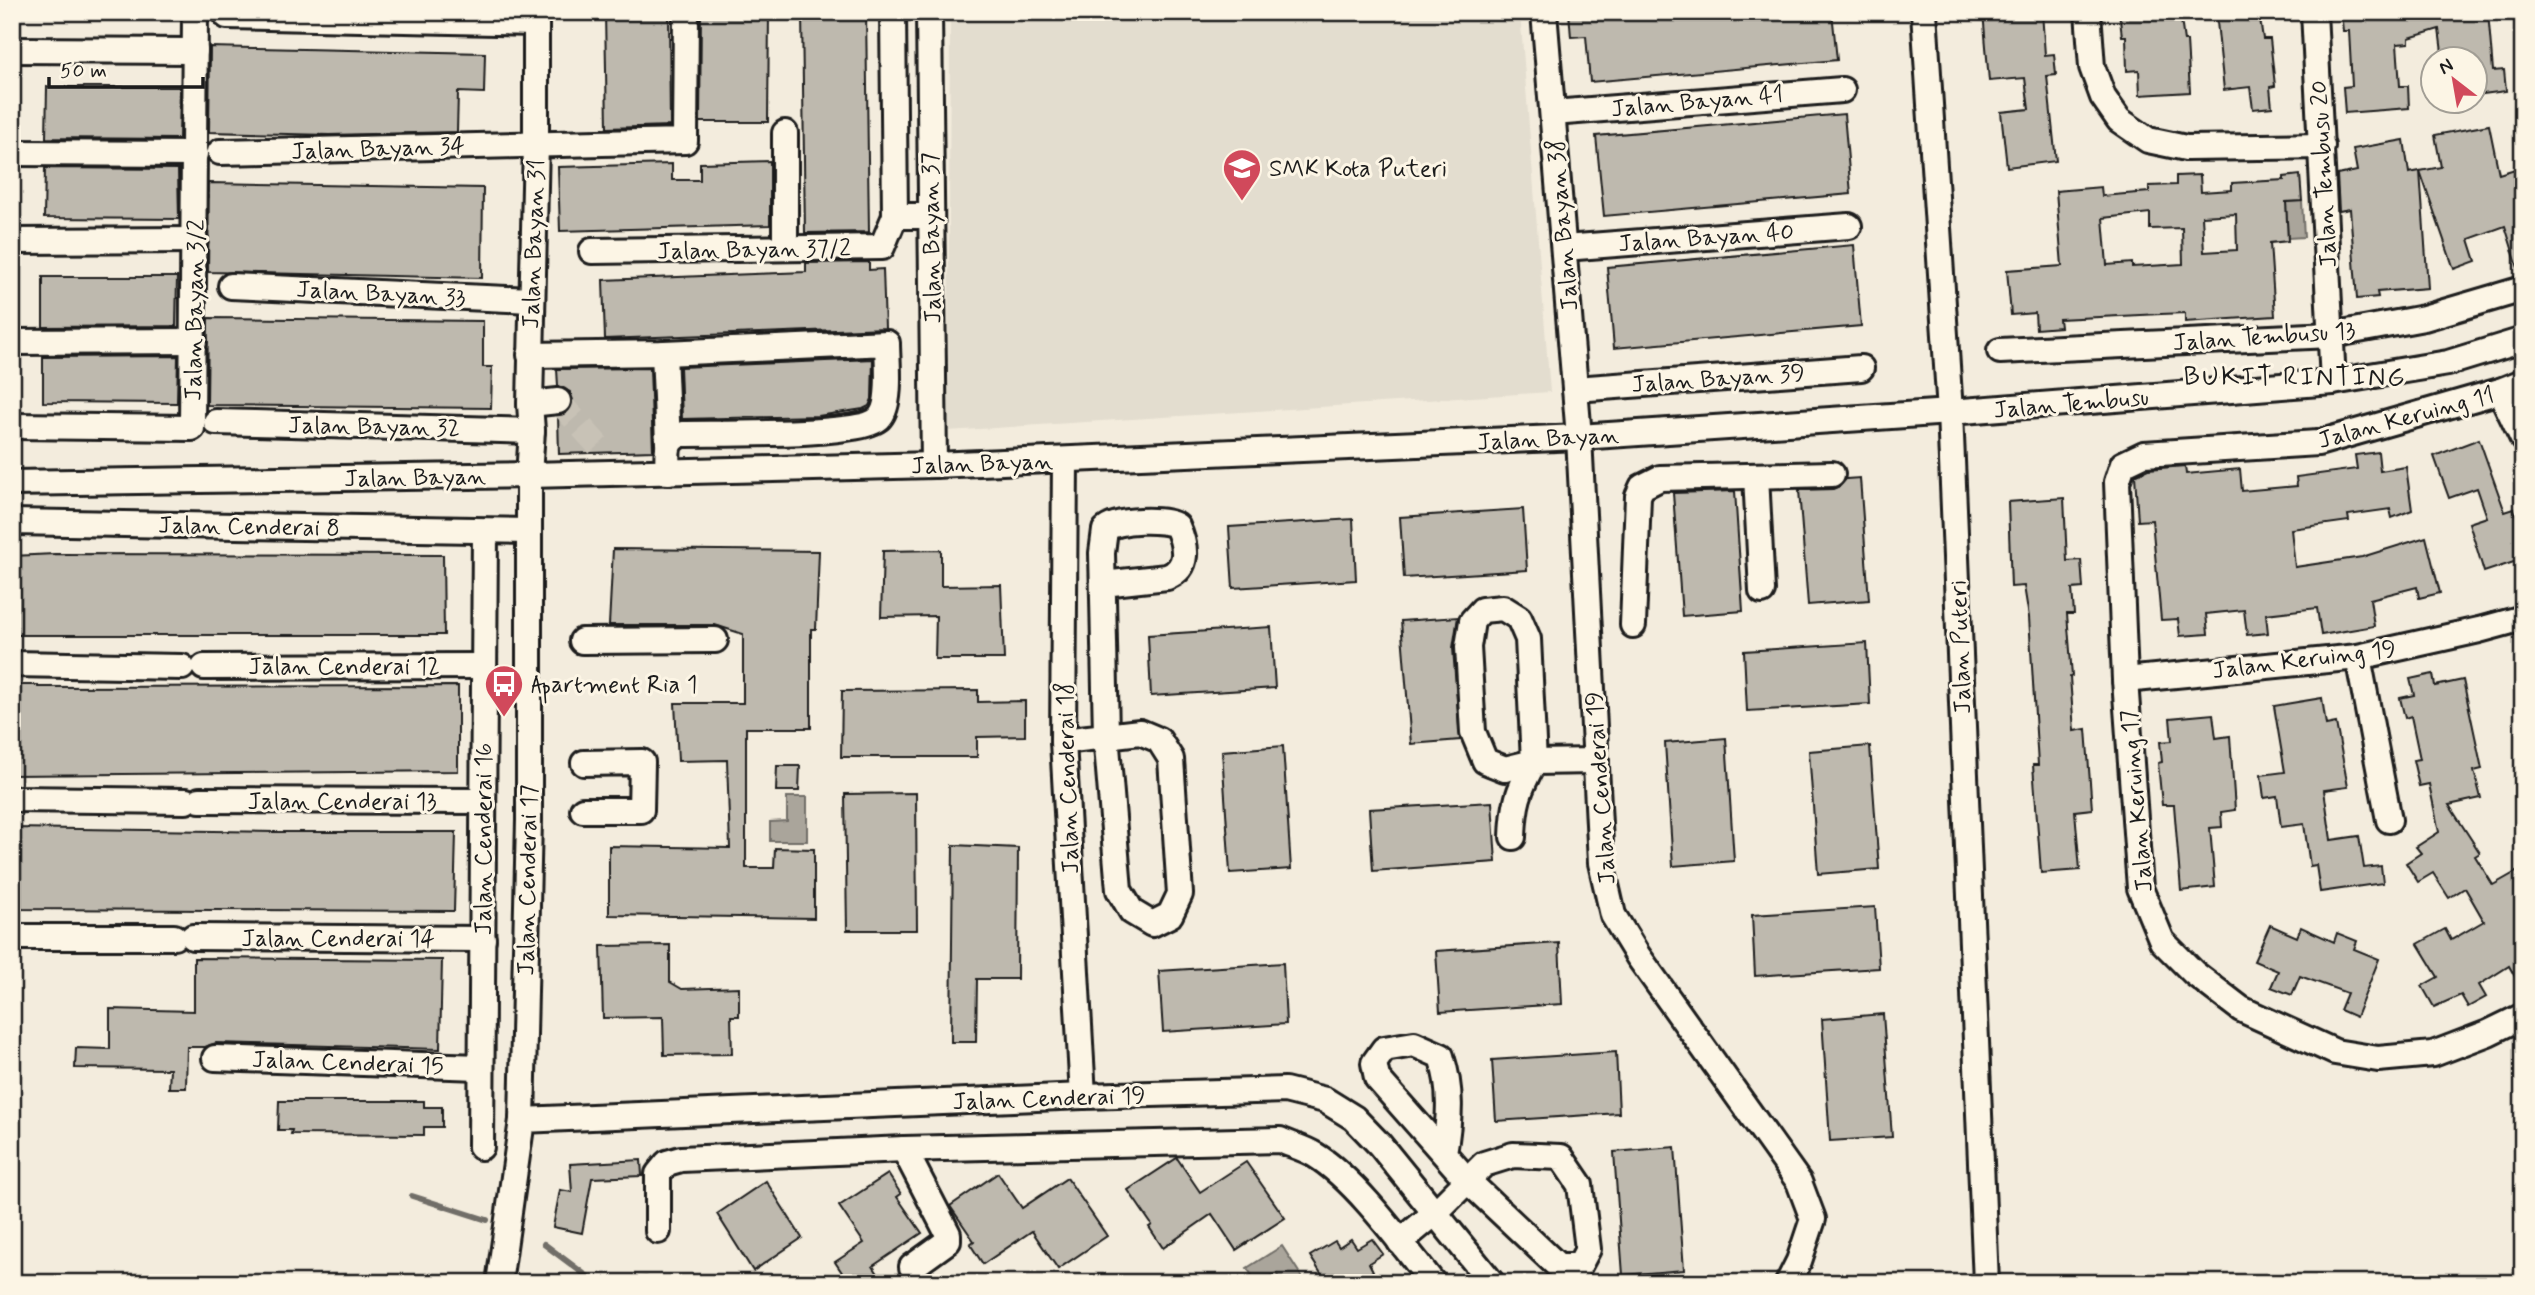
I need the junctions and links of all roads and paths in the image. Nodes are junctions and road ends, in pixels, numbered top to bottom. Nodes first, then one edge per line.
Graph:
1 (195, 12) edge
2 (686, 12) edge
3 (893, 12) edge
4 (929, 12) edge
5 (1545, 12) edge
6 (1924, 12) edge
7 (2088, 12) edge
8 (2314, 12) edge
9 (227, 16) dead end
10 (536, 17) edge
11 (12, 50) edge
12 (195, 51) junction
13 (1842, 90) dead end
14 (1553, 113) junction
15 (785, 133) dead end
16 (537, 143) junction
17 (2322, 146) junction
18 (220, 152) dead end
19 (12, 153) edge
20 (195, 154) junction
21 (895, 216) junction
22 (931, 216) junction
23 (1849, 226) dead end
24 (195, 240) junction
25 (12, 241) edge
26 (785, 248) junction
27 (1564, 248) junction
28 (592, 251) dead end
29 (232, 286) dead end
30 (2523, 289) edge
31 (531, 300) junction
32 (2331, 335) junction
33 (2523, 340) edge
34 (194, 341) junction
35 (12, 342) edge
36 (2000, 351) dead end
37 (664, 353) junction
38 (530, 355) junction
39 (1861, 368) dead end
40 (2333, 382) junction
41 (2523, 382) edge
42 (1576, 389) junction
43 (2500, 391) junction
44 (558, 401) dead end
45 (530, 404) junction
46 (1950, 412) junction
47 (216, 422) dead end
48 (12, 426) edge
49 (533, 431) junction
50 (1579, 437) junction
51 (2523, 439) edge
52 (668, 443) junction
53 (1065, 460) junction
54 (2123, 464) joint
55 (934, 465) junction
56 (668, 472) junction
57 (1832, 474) dead end
58 (530, 475) junction
59 (1756, 476) junction
60 (12, 482) edge
61 (12, 522) edge
62 (485, 531) junction
63 (529, 531) junction
64 (1103, 584) dead end
65 (1762, 591) dead end
66 (2523, 618) edge
67 (1633, 625) dead end
68 (715, 640) dead end
69 (582, 641) dead end
70 (2358, 657) junction
71 (12, 664) edge
72 (485, 666) junction
73 (2125, 680) junction
74 (1106, 734) junction
75 (1063, 741) junction
76 (1596, 761) junction
77 (584, 762) dead end
78 (1534, 762) junction
79 (12, 799) edge
80 (484, 802) junction
81 (583, 810) dead end
82 (2389, 820) dead end
83 (1513, 837) dead end
84 (12, 937) edge
85 (483, 939) junction
86 (2523, 1016) edge
87 (215, 1058) dead end
88 (480, 1067) junction
89 (1083, 1096) junction
90 (522, 1120) junction
91 (481, 1147) dead end
92 (904, 1149) junction
93 (1444, 1153) dead end
94 (1468, 1181) junction
95 (1435, 1213) junction
96 (658, 1231) dead end
97 (1400, 1242) junction
98 (912, 1267) dead end
99 (499, 1283) edge
100 (1433, 1283) edge
101 (1492, 1283) edge
102 (1788, 1283) edge
103 (1986, 1283) edge

1 - 12 street, Jalan Bayan 3/2
2 - 16 street, Jalan Bayan 34
3 - 21 street
4 - 22 street, Jalan Bayan 37
5 - 14 street, Jalan Bayan 38
6 - 46 street, Jalan Puteri
7 - 17 street
8 - 17 street, Jalan Tembusu 20
9 - 10 street
10 - 16 street, Jalan Bayan 31
11 - 12 street
12 - 20 street, Jalan Bayan 3/2
13 - 14 street, Jalan Bayan 41
14 - 27 street, Jalan Bayan 38
15 - 26 street
16 - 18 street, Jalan Bayan 34
16 - 31 street, Jalan Bayan 31
17 - 32 street, Jalan Tembusu 20
19 - 20 street
20 - 24 street, Jalan Bayan 3/2
21 - 22 street
21 - 26 street, Jalan Bayan 37/2
22 - 55 street, Jalan Bayan 37
23 - 27 street, Jalan Bayan 40
24 - 25 street
24 - 34 street, Jalan Bayan 3/2
26 - 28 street, Jalan Bayan 37/2
27 - 42 street, Jalan Bayan 38
29 - 31 street, Jalan Bayan 33
30 - 32 street, Jalan Tembusu 13
31 - 38 street, Jalan Bayan 31
32 - 36 street, Jalan Tembusu 13
32 - 40 street, Jalan Tembusu 20
33 - 40 street, Jalan Tembusu
34 - 35 street
34 - 48 street, Jalan Bayan 3/2
37 - 38 street
37 - 52 street
37 - 52 street
38 - 45 street, Jalan Bayan 31
39 - 42 street, Jalan Bayan 39
40 - 46 street, Jalan Tembusu
41 - 43 street, Jalan Keruing 11
42 - 50 street, Jalan Bayan 38
43 - 51 street
43 - 54 street, Jalan Keruing 11
44 - 45 street
45 - 49 street, Jalan Bayan 31
46 - 50 street, Jalan Bayan
46 - 103 street, Jalan Puteri
47 - 49 street, Jalan Bayan 32
49 - 58 street, Jalan Bayan 31
50 - 53 street, Jalan Bayan
50 - 76 street, Jalan Cenderai 19
52 - 56 street
53 - 55 street, Jalan Bayan
53 - 75 street, Jalan Cenderai 18
54 - 73 street, Jalan Keruing 17
55 - 56 street, Jalan Bayan
56 - 58 street, Jalan Bayan
57 - 59 street
58 - 60 street, Jalan Bayan
58 - 63 street, Jalan Cenderai 17
59 - 65 street
59 - 67 street
61 - 62 street, Jalan Cenderai 8
62 - 63 street, Jalan Cenderai 8
62 - 72 street, Jalan Cenderai 16
63 - 90 street, Jalan Cenderai 17
64 - 74 street
66 - 70 street, Jalan Keruing 19
68 - 69 street
70 - 73 street, Jalan Keruing 19
70 - 82 street
71 - 72 street, Jalan Cenderai 12
72 - 80 street, Jalan Cenderai 16
73 - 86 street, Jalan Keruing 17
74 - 74 street
74 - 75 street
75 - 89 street, Jalan Cenderai 18
76 - 78 street
76 - 102 street, Jalan Cenderai 19
77 - 81 street
78 - 78 street
78 - 83 street
79 - 80 street, Jalan Cenderai 13
80 - 85 street, Jalan Cenderai 16
84 - 85 street, Jalan Cenderai 14
85 - 88 street, Jalan Cenderai 16
87 - 88 street, Jalan Cenderai 15
88 - 91 street, Jalan Cenderai 16
89 - 90 street, Jalan Cenderai 19
89 - 95 street, Jalan Cenderai 19
90 - 99 street, Jalan Cenderai 17
92 - 96 street
92 - 97 street
92 - 98 street
93 - 94 street
94 - 94 street
94 - 95 street
95 - 97 street
95 - 101 street, Jalan Cenderai 19
97 - 100 street

